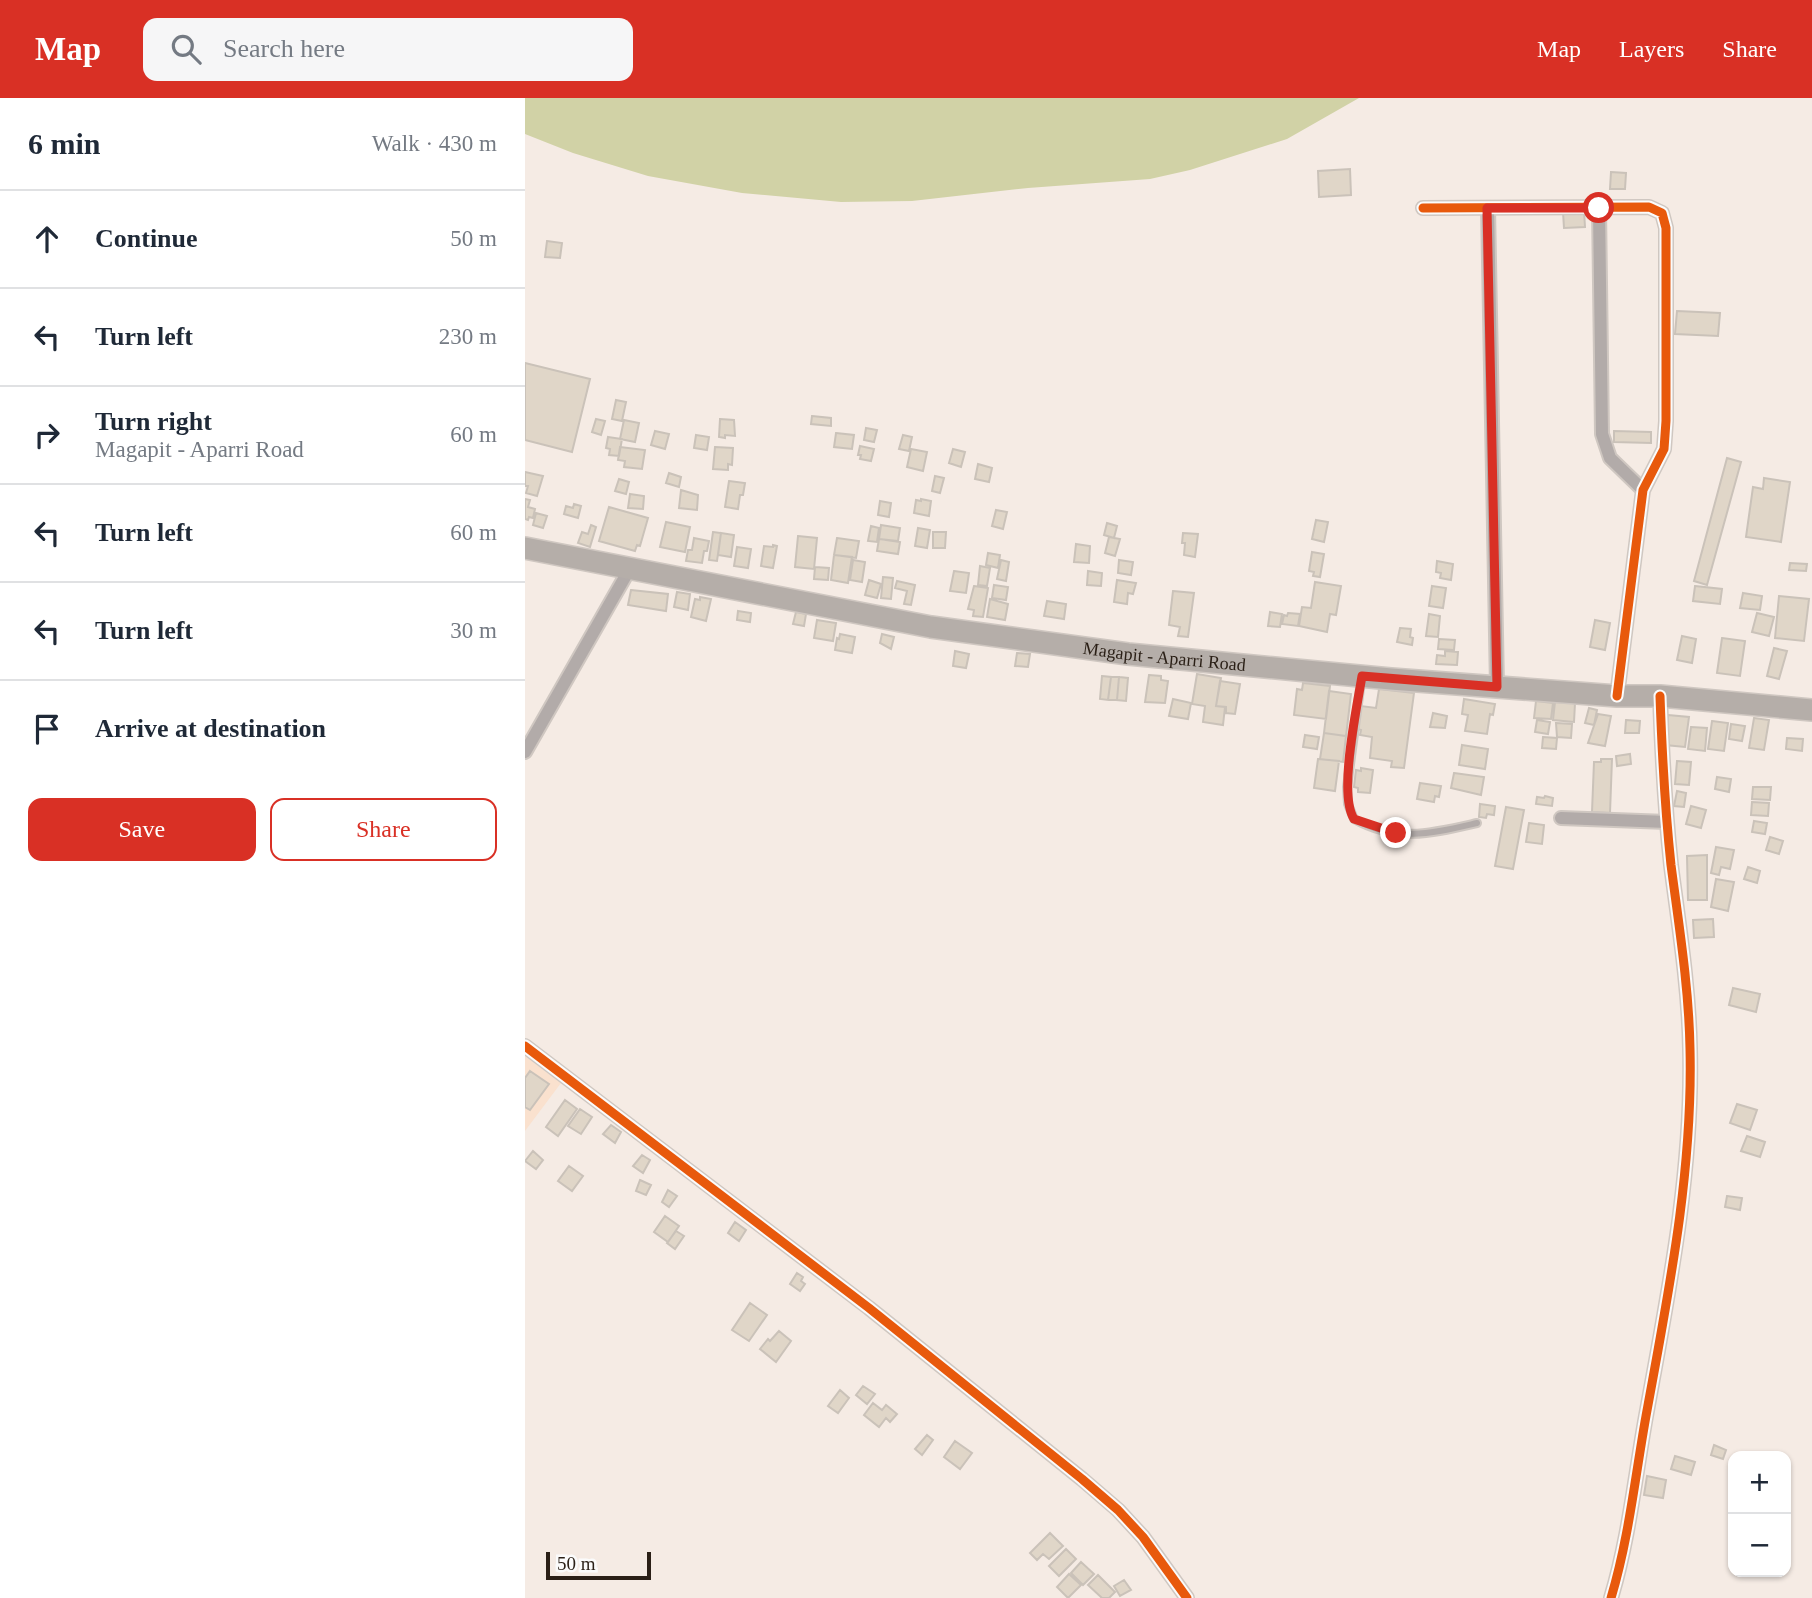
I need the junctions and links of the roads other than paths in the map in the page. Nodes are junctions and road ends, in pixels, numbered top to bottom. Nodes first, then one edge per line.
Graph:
1 (1423, 208) dead end
2 (1487, 208) junction
3 (1599, 208) junction
4 (1643, 490) junction
5 (525, 548) edge
6 (629, 570) junction
7 (1362, 676) junction
8 (1497, 687) junction
9 (1617, 696) junction
10 (1660, 696) junction
11 (1812, 709) edge
12 (525, 752) edge
13 (1561, 818) dead end
14 (1477, 822) dead end
15 (1667, 822) junction
16 (525, 1046) edge
17 (1187, 1598) edge
18 (1611, 1598) edge

1 - 2 street
2 - 3 street
2 - 8 street
3 - 4 street
3 - 4 street
4 - 9 street
5 - 6 main road, Magapit - Aparri Road
6 - 7 main road, Magapit - Aparri Road
6 - 12 street
7 - 8 main road, Magapit - Aparri Road
7 - 14 lane
8 - 9 main road, Magapit - Aparri Road
9 - 10 main road, Magapit - Aparri Road
10 - 11 main road, Magapit - Aparri Road
10 - 15 street
13 - 15 street
15 - 18 street
16 - 17 street

